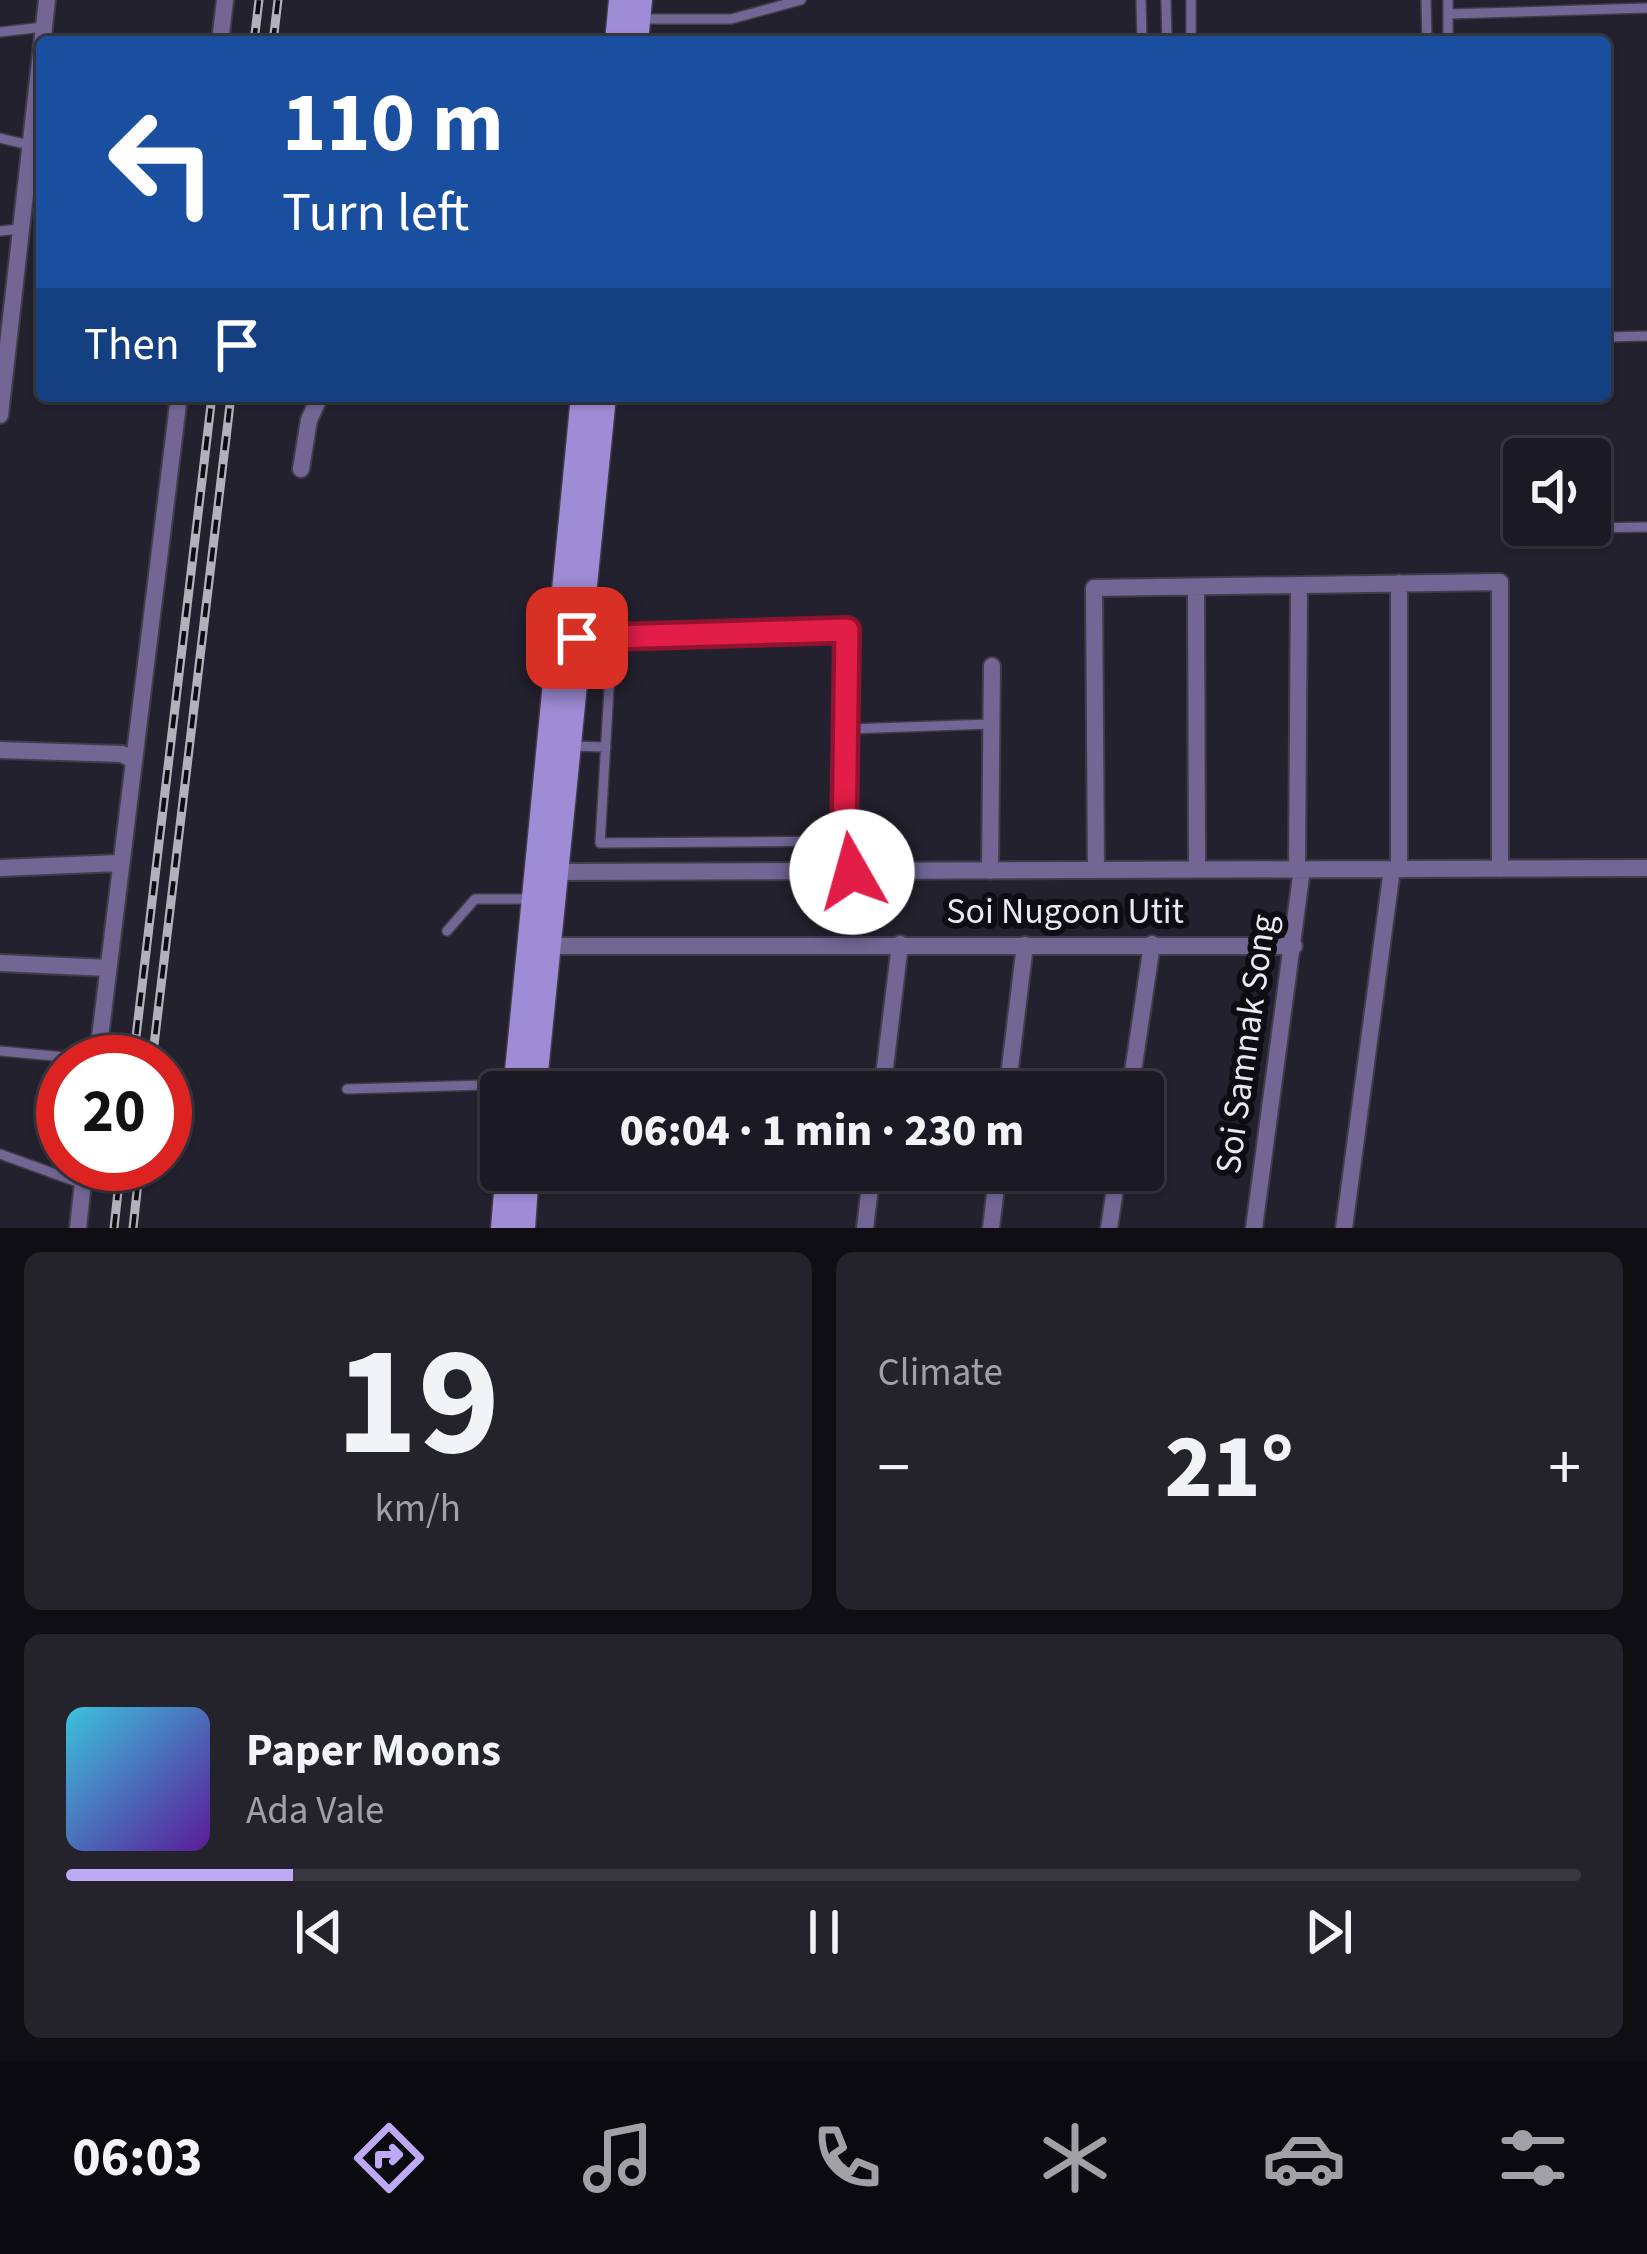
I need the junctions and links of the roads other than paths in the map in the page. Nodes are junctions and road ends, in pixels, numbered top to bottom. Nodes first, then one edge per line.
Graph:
1 (46, 0) edge
2 (225, 0) edge
3 (1141, 0) edge
4 (1166, 0) edge
5 (1191, 0) edge
6 (1426, 0) edge
7 (1448, 0) edge
8 (794, 2) edge
9 (1647, 8) edge
10 (1448, 14) junction
11 (629, 20) edge
12 (43, 27) junction
13 (0, 32) edge
14 (42, 36) edge
15 (221, 36) edge
16 (1142, 36) edge
17 (1166, 36) edge
18 (1191, 36) edge
19 (1427, 36) edge
20 (1448, 36) edge
21 (36, 86) edge
22 (0, 138) edge
23 (29, 145) junction
24 (20, 229) junction
25 (0, 230) edge
26 (36, 230) edge
27 (1611, 337) edge
28 (1647, 337) edge
29 (178, 402) edge
30 (317, 402) edge
31 (583, 402) edge
32 (603, 402) edge
33 (0, 415) edge
34 (301, 469) dead end
35 (1647, 527) edge
36 (1611, 528) edge
37 (1399, 583) junction
38 (1299, 585) junction
39 (1196, 586) junction
40 (612, 637) junction
41 (577, 638) junction
42 (992, 666) dead end
43 (992, 724) junction
44 (848, 729) junction
45 (566, 746) junction
46 (606, 748) junction
47 (0, 749) edge
48 (131, 759) junction
49 (844, 841) junction
50 (665, 843) junction
51 (119, 863) junction
52 (0, 868) edge
53 (1647, 868) edge
54 (1197, 869) junction
55 (1299, 869) junction
56 (1395, 869) junction
57 (1500, 869) junction
58 (1096, 870) junction
59 (545, 871) junction
60 (990, 871) junction
61 (852, 872) junction
62 (664, 873) junction
63 (533, 899) junction
64 (447, 932) dead end
65 (900, 944) junction
66 (1152, 944) junction
67 (1024, 945) junction
68 (547, 946) junction
69 (1294, 946) junction
70 (0, 963) edge
71 (107, 968) junction
72 (100, 1035) edge
73 (0, 1051) edge
74 (36, 1055) edge
75 (522, 1071) edge
76 (524, 1071) edge
77 (885, 1071) edge
78 (1009, 1071) edge
79 (1133, 1071) edge
80 (347, 1089) dead end
81 (480, 1089) edge
82 (0, 1154) edge
83 (36, 1167) edge
84 (82, 1191) edge
85 (506, 1191) edge
86 (526, 1191) edge
87 (869, 1191) edge
88 (995, 1191) edge
89 (1115, 1191) edge
90 (78, 1228) edge
91 (503, 1228) edge
92 (523, 1228) edge
93 (865, 1228) edge
94 (991, 1228) edge
95 (1109, 1228) edge
96 (1254, 1228) edge
97 (1344, 1228) edge

1 - 12 street
2 - 15 street
3 - 16 lane
4 - 17 lane
5 - 18 lane
6 - 19 lane
7 - 10 lane
8 - 11 lane
9 - 10 lane
10 - 20 lane
12 - 13 lane
12 - 14 street
21 - 23 street
22 - 23 lane
23 - 24 street
24 - 25 lane
24 - 26 street
24 - 33 street
27 - 28 lane
29 - 48 street
30 - 34 street
31 - 59 main road
32 - 41 main road
35 - 36 lane
37 - 38 street
37 - 56 street
37 - 57 street
38 - 39 street
38 - 55 street, Soi Samnak Song
39 - 54 street
39 - 58 street
40 - 41 lane
40 - 44 lane
40 - 46 lane
41 - 45 main road
42 - 43 street
43 - 44 lane
43 - 60 street
44 - 49 lane
45 - 46 lane
45 - 59 main road
46 - 50 lane
47 - 48 street
48 - 51 street
49 - 50 lane
49 - 61 lane
50 - 62 lane
51 - 52 street
51 - 71 street
53 - 57 street
54 - 55 street
54 - 58 street
55 - 56 street
55 - 69 street, Soi Samnak Song
56 - 57 street
56 - 97 street
58 - 60 street
59 - 62 street
59 - 63 main road
59 - 68 main road
60 - 61 street
61 - 62 street
63 - 64 lane
63 - 75 main road
65 - 67 street, Soi Nugoon Utit
65 - 68 street, Soi Nugoon Utit
65 - 77 street
66 - 67 street, Soi Nugoon Utit
66 - 69 street, Soi Nugoon Utit
66 - 79 street
67 - 78 street
68 - 76 main road
69 - 96 street, Soi Samnak Song
70 - 71 street
71 - 72 street
73 - 74 lane
80 - 81 lane
82 - 83 lane
84 - 90 street
85 - 91 main road
86 - 92 main road
87 - 93 street
88 - 94 street
89 - 95 street

